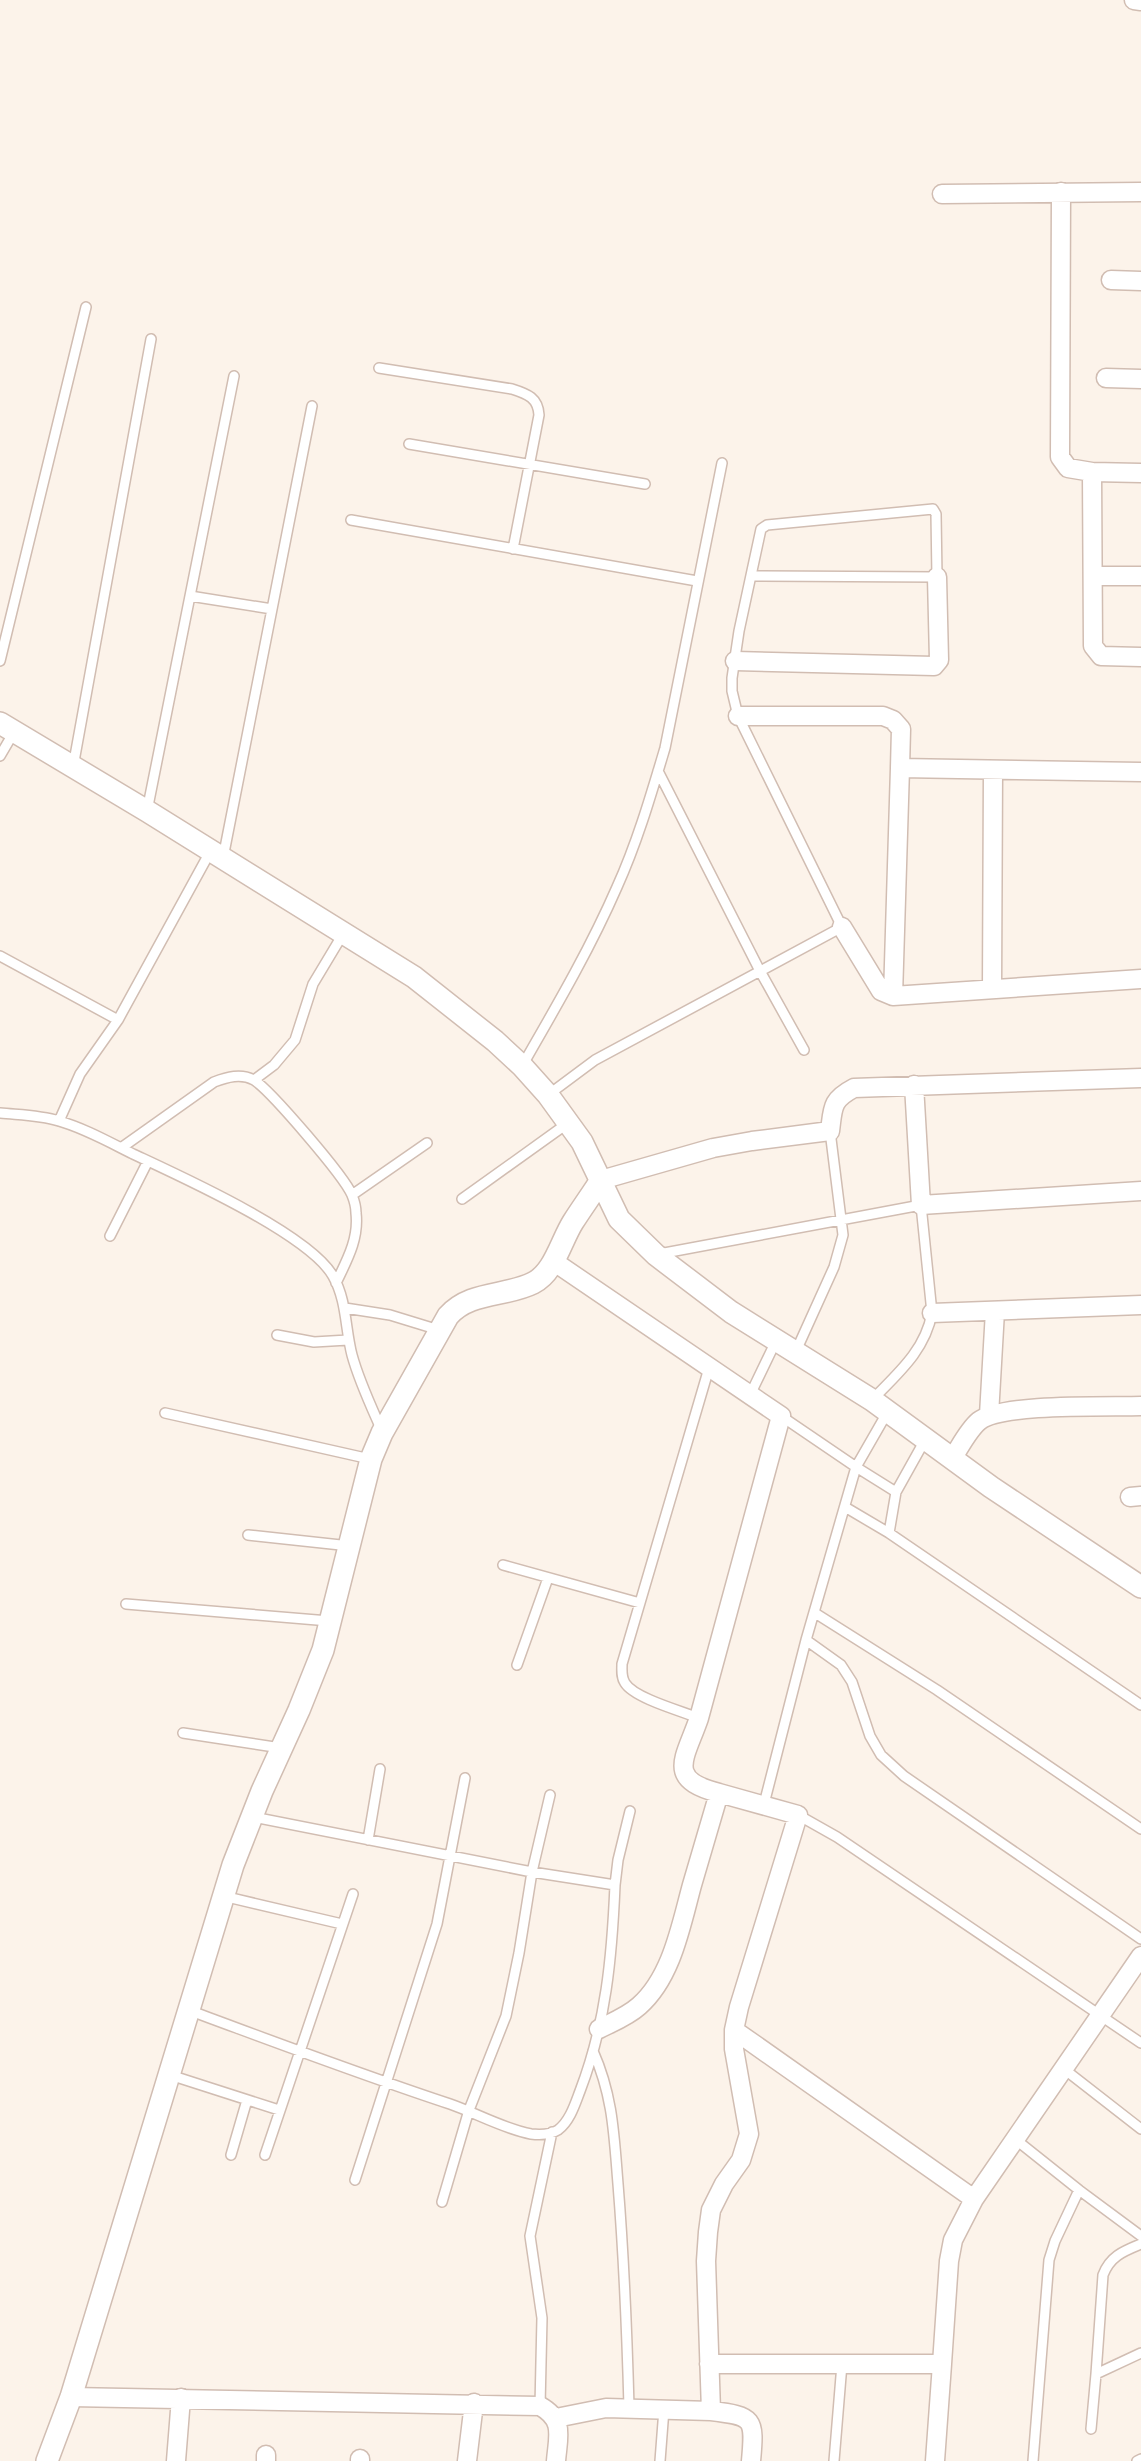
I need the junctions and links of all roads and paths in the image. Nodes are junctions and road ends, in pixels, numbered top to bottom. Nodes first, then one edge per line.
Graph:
1 (1134, 0) edge
2 (1141, 1) edge
3 (1061, 192) junction
4 (1141, 192) edge
5 (942, 194) dead end
6 (1111, 280) dead end
7 (1141, 281) edge
8 (86, 307) dead end
9 (151, 339) dead end
10 (379, 368) dead end
11 (234, 376) dead end
12 (1106, 378) dead end
13 (1141, 380) edge
14 (312, 406) dead end
15 (409, 444) dead end
16 (722, 463) dead end
17 (528, 464) junction
18 (1092, 472) junction
19 (1141, 473) edge
20 (645, 484) dead end
21 (351, 520) dead end
22 (513, 549) junction
23 (751, 576) junction
24 (1093, 576) junction
25 (1141, 576) edge
26 (936, 577) junction
27 (697, 581) junction
28 (190, 596) junction
29 (272, 609) junction
30 (1141, 657) edge
31 (0, 661) edge
32 (735, 661) junction
33 (738, 716) junction
34 (7, 728) edge
35 (0, 756) edge
36 (74, 767) junction
37 (900, 768) junction
38 (993, 770) junction
39 (658, 771) junction
40 (1141, 772) edge
41 (147, 811) junction
42 (217, 856) junction
43 (842, 927) junction
44 (343, 934) junction
45 (0, 956) edge
46 (760, 971) junction
47 (1141, 979) edge
48 (992, 989) junction
49 (893, 996) junction
50 (118, 1020) junction
51 (804, 1050) dead end
52 (522, 1066) junction
53 (1141, 1078) edge
54 (254, 1080) junction
55 (914, 1084) junction
56 (548, 1095) junction
57 (0, 1113) edge
58 (59, 1121) junction
59 (568, 1122) junction
60 (830, 1131) junction
61 (427, 1143) dead end
62 (121, 1148) junction
63 (148, 1161) junction
64 (601, 1180) junction
65 (1141, 1191) edge
66 (352, 1196) junction
67 (462, 1199) dead end
68 (921, 1205) junction
69 (842, 1220) junction
70 (110, 1236) dead end
71 (656, 1255) junction
72 (553, 1261) junction
73 (336, 1282) junction
74 (1141, 1305) edge
75 (345, 1308) junction
76 (995, 1311) junction
77 (932, 1313) junction
78 (439, 1330) junction
79 (277, 1335) dead end
80 (348, 1340) junction
81 (776, 1341) junction
82 (795, 1353) junction
83 (709, 1368) junction
84 (750, 1395) junction
85 (880, 1406) junction
86 (1141, 1406) edge
87 (165, 1413) dead end
88 (989, 1415) junction
89 (781, 1416) junction
90 (382, 1433) junction
91 (925, 1440) junction
92 (952, 1459) junction
93 (371, 1460) junction
94 (856, 1467) junction
95 (896, 1492) junction
96 (845, 1507) junction
97 (889, 1533) junction
98 (248, 1535) dead end
99 (351, 1546) junction
100 (503, 1565) dead end
101 (548, 1578) junction
102 (1141, 1587) edge
103 (126, 1604) dead end
104 (640, 1604) junction
105 (815, 1613) junction
106 (331, 1621) junction
107 (806, 1640) junction
108 (517, 1665) dead end
109 (1141, 1705) edge
110 (699, 1718) junction
111 (183, 1733) dead end
112 (281, 1748) junction
113 (380, 1769) dead end
114 (465, 1778) dead end
115 (719, 1792) junction
116 (550, 1795) dead end
117 (764, 1804) junction
118 (630, 1811) dead end
119 (798, 1815) junction
120 (251, 1817) junction
121 (1141, 1828) edge
122 (368, 1840) junction
123 (451, 1856) junction
124 (532, 1872) junction
125 (615, 1885) junction
126 (353, 1894) dead end
127 (223, 1896) junction
128 (342, 1924) junction
129 (1141, 1939) edge
130 (1141, 1956) edge
131 (188, 2010) junction
132 (1101, 2014) junction
133 (599, 2029) junction
134 (735, 2030) junction
135 (1141, 2043) edge
136 (593, 2050) junction
137 (300, 2051) junction
138 (1064, 2069) junction
139 (168, 2075) junction
140 (385, 2082) junction
141 (247, 2100) junction
142 (279, 2110) junction
143 (469, 2110) junction
144 (1141, 2128) edge
145 (552, 2132) junction
146 (1016, 2139) junction
147 (231, 2155) dead end
148 (265, 2155) dead end
149 (355, 2180) dead end
150 (1079, 2190) junction
151 (974, 2199) junction
152 (442, 2202) dead end
153 (1141, 2236) edge
154 (1141, 2244) edge
155 (1141, 2354) edge
156 (709, 2364) junction
157 (842, 2364) junction
158 (942, 2364) junction
159 (1096, 2374) junction
160 (71, 2397) junction
161 (181, 2398) junction
162 (474, 2403) junction
163 (540, 2406) junction
164 (629, 2408) junction
165 (664, 2409) junction
166 (711, 2411) junction
167 (556, 2418) junction
168 (1091, 2429) dead end
169 (47, 2461) edge
170 (176, 2461) edge
171 (467, 2461) edge
172 (556, 2461) edge
173 (660, 2461) edge
174 (752, 2461) edge
175 (834, 2461) edge
176 (935, 2461) edge
177 (1033, 2461) edge

1 - 2 street
3 - 4 street
3 - 5 street
3 - 18 street
6 - 7 street
8 - 31 lane
9 - 36 lane
10 - 17 lane
11 - 28 lane
12 - 13 street
14 - 29 lane
15 - 17 lane
16 - 27 lane
17 - 20 lane
17 - 22 lane
18 - 19 street
18 - 24 street
21 - 22 lane
22 - 27 lane
23 - 26 lane
23 - 26 lane
23 - 32 lane
24 - 25 street
24 - 30 street
26 - 32 street
27 - 39 lane
28 - 29 lane
28 - 41 lane
29 - 42 lane
32 - 33 lane
33 - 37 street
33 - 43 lane
34 - 35 lane
34 - 36 street
36 - 41 street
37 - 38 street
37 - 49 street
38 - 40 street
38 - 48 street
39 - 46 lane
39 - 52 lane
41 - 42 street
42 - 44 street
42 - 50 lane
43 - 46 lane
43 - 49 street
44 - 52 street
44 - 54 lane
45 - 50 lane
46 - 51 lane
46 - 56 lane
47 - 48 street
48 - 49 street
50 - 58 lane
52 - 56 street
53 - 55 street
54 - 62 lane
54 - 66 lane
55 - 60 street
55 - 68 street
56 - 59 street
57 - 58 lane
58 - 62 lane
59 - 64 street
59 - 67 lane
60 - 64 street
60 - 69 lane
61 - 66 lane
62 - 63 lane
63 - 70 lane
63 - 73 lane
64 - 71 street
64 - 72 street
65 - 68 street
66 - 73 lane
68 - 69 lane
68 - 77 lane
69 - 71 lane
69 - 82 lane
71 - 81 street
72 - 78 street
72 - 83 street
73 - 75 lane
74 - 76 street
75 - 78 lane
75 - 80 lane
76 - 77 street
76 - 88 street
77 - 85 lane
78 - 90 street
79 - 80 lane
80 - 90 lane
81 - 82 street
81 - 84 lane
82 - 85 street
83 - 84 street
83 - 104 lane
84 - 89 street
85 - 91 street
85 - 94 lane
86 - 88 street
87 - 93 lane
88 - 92 street
89 - 94 lane
89 - 110 street
90 - 93 street
91 - 92 street
91 - 95 lane
92 - 102 street
93 - 99 street
94 - 95 lane
94 - 96 lane
95 - 97 lane
96 - 97 lane
96 - 105 lane
97 - 109 lane
98 - 99 lane
99 - 106 street
100 - 101 lane
101 - 104 lane
101 - 108 lane
103 - 106 lane
104 - 110 lane
105 - 107 lane
105 - 121 lane
106 - 112 street
107 - 117 lane
107 - 129 lane
110 - 115 street
111 - 112 lane
112 - 120 street
113 - 122 lane
114 - 123 lane
115 - 117 street
115 - 133 street
116 - 124 lane
117 - 119 street
118 - 125 lane
119 - 132 lane
119 - 134 street
120 - 122 lane
120 - 127 street
122 - 123 lane
123 - 124 lane
123 - 140 lane
124 - 125 lane
124 - 143 lane
125 - 133 lane
126 - 128 lane
127 - 128 lane
127 - 131 street
128 - 137 lane
130 - 132 street
131 - 137 lane
131 - 139 street
132 - 135 lane
132 - 138 street
133 - 136 lane
134 - 151 street
134 - 156 street
136 - 145 lane
136 - 164 lane
137 - 140 lane
137 - 142 lane
138 - 144 lane
138 - 146 street
139 - 141 lane
139 - 160 street
140 - 143 lane
140 - 149 lane
141 - 142 lane
141 - 147 lane
142 - 148 lane
143 - 145 lane
143 - 152 lane
145 - 163 lane
146 - 150 lane
146 - 151 street
150 - 153 lane
150 - 177 lane
151 - 158 street
154 - 159 lane
155 - 159 lane
156 - 157 street
156 - 166 street
157 - 158 street
157 - 175 lane
158 - 176 street
159 - 168 lane
160 - 161 street
160 - 169 street
161 - 162 street
161 - 170 street
162 - 163 street
162 - 171 street
163 - 167 street
164 - 165 street
164 - 167 street
165 - 166 street
165 - 173 lane
166 - 174 street
167 - 172 street

